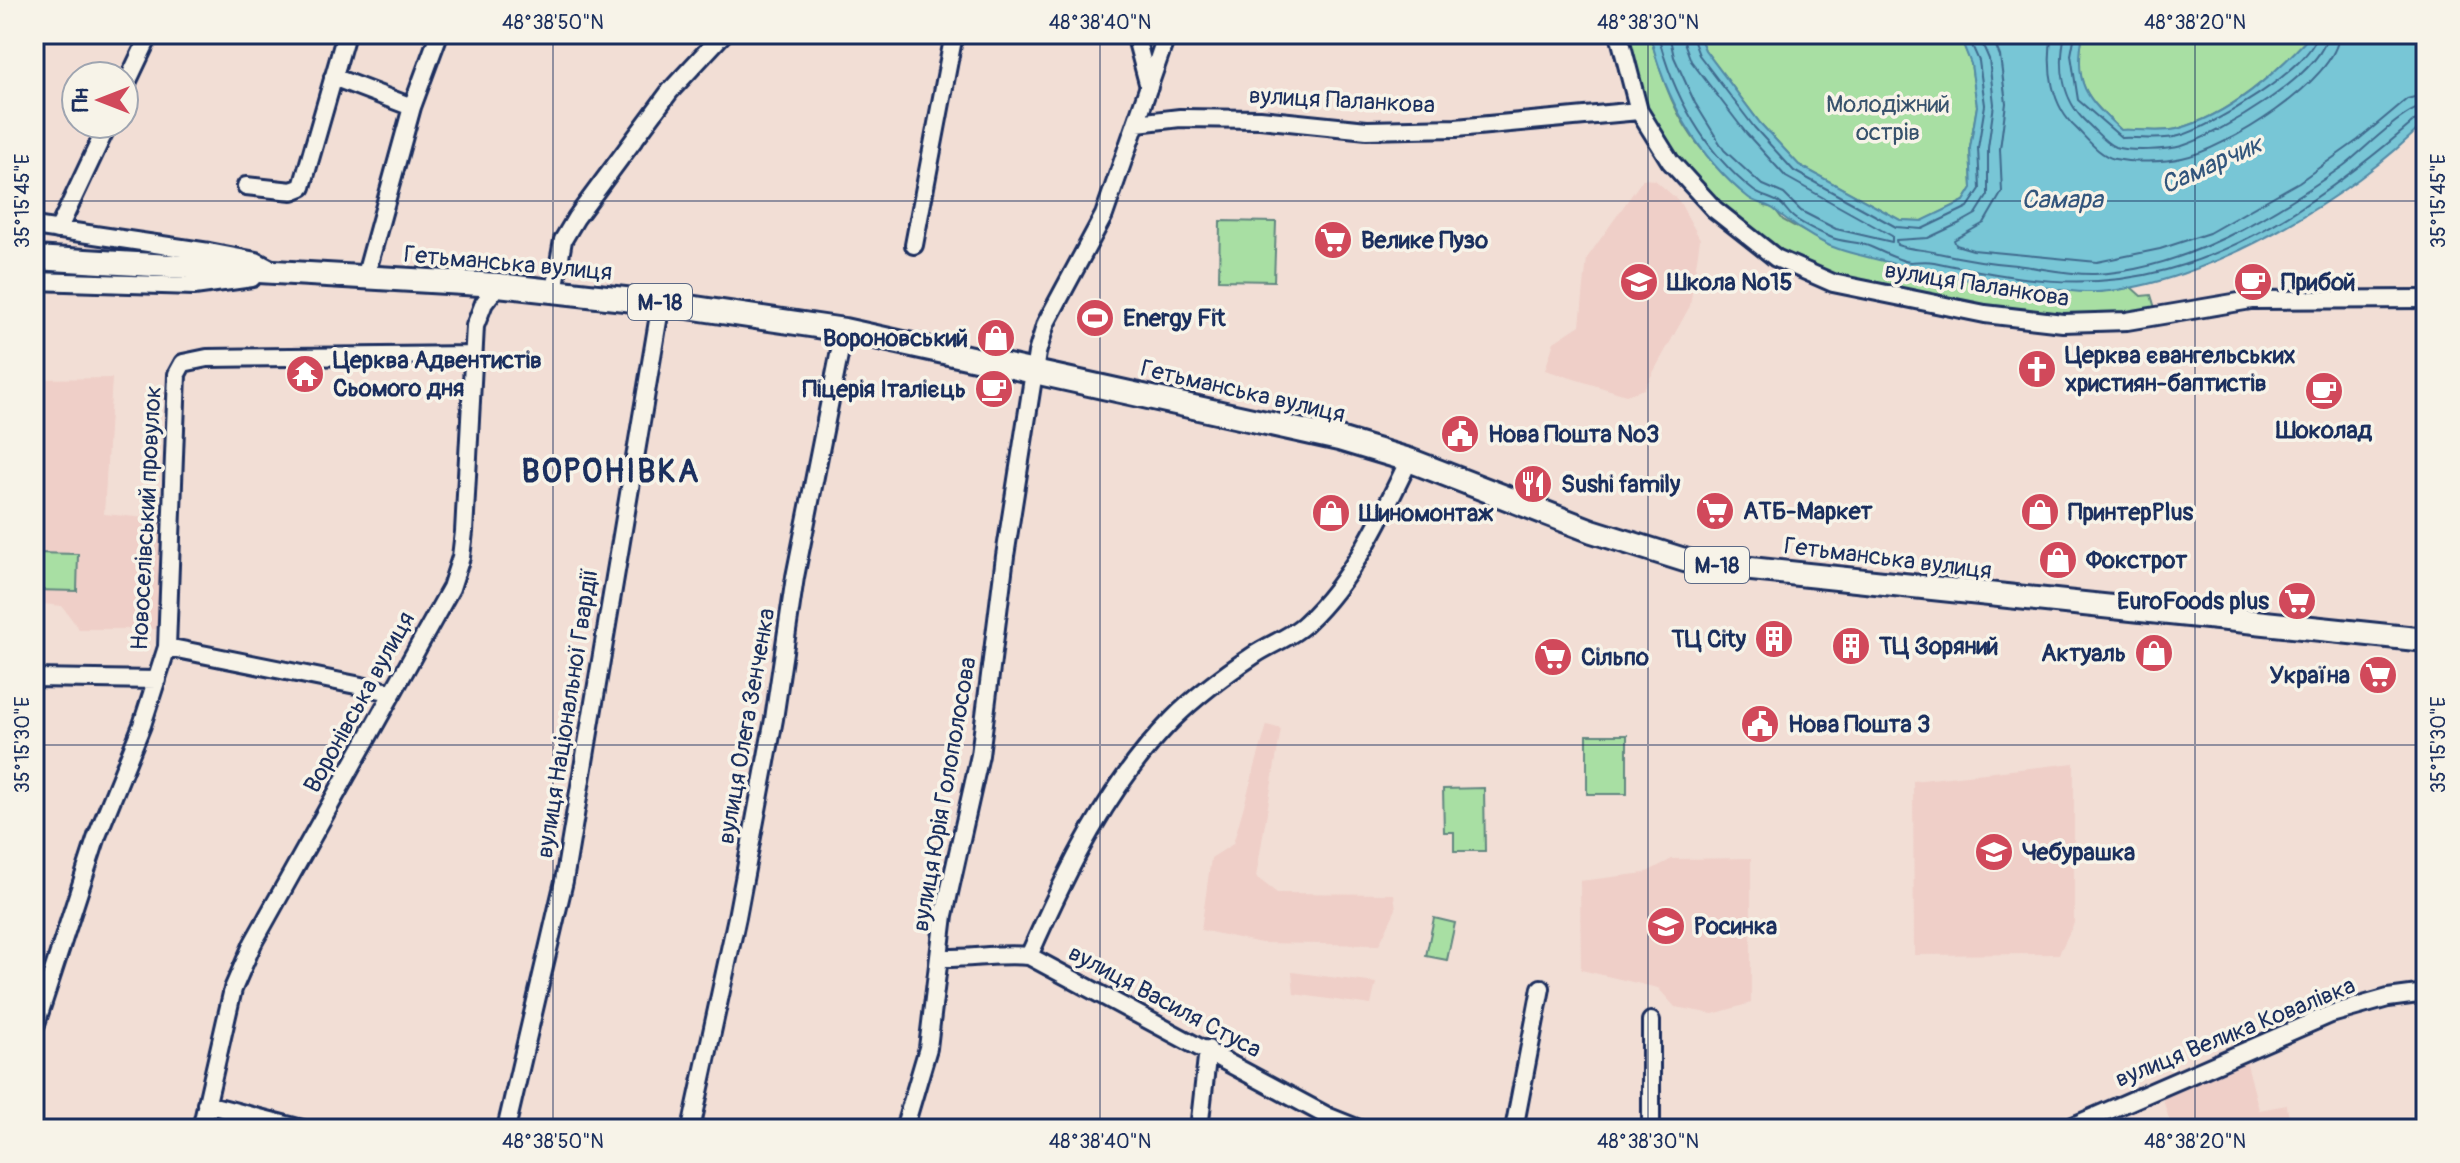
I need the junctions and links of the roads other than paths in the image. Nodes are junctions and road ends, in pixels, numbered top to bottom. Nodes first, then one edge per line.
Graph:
1 (150, 34) edge
2 (346, 34) edge
3 (439, 34) edge
4 (723, 34) edge
5 (954, 34) edge
6 (1135, 34) edge
7 (1167, 34) edge
8 (1619, 34) edge
9 (138, 60) edge
10 (333, 77) junction
11 (1149, 89) junction
12 (412, 107) junction
13 (1639, 111) junction
14 (1137, 123) junction
15 (100, 140) edge
16 (246, 186) dead end
17 (34, 226) edge
18 (58, 230) junction
19 (914, 245) dead end
20 (34, 258) edge
21 (282, 274) junction
22 (365, 278) junction
23 (34, 281) edge
24 (498, 285) junction
25 (554, 291) junction
26 (2426, 299) edge
27 (661, 303) junction
28 (844, 330) junction
29 (473, 355) junction
30 (1034, 370) junction
31 (1409, 460) junction
32 (2426, 640) edge
33 (167, 647) junction
34 (34, 678) edge
35 (157, 680) junction
36 (391, 692) junction
37 (1029, 956) junction
38 (940, 958) junction
39 (1541, 988) dead end
40 (2426, 993) edge
41 (1651, 1021) dead end
42 (34, 1030) edge
43 (1208, 1049) junction
44 (206, 1104) junction
45 (201, 1129) edge
46 (302, 1129) edge
47 (506, 1129) edge
48 (691, 1129) edge
49 (904, 1129) edge
50 (1199, 1129) edge
51 (1359, 1129) edge
52 (1514, 1129) edge
53 (1651, 1129) edge
54 (2066, 1129) edge

1 - 9 street
2 - 10 street
3 - 12 street
4 - 25 street
5 - 19 street
6 - 11 street
7 - 11 street, вулиця Юрія Голополосова
8 - 13 street, вулиця Паланкова
10 - 12 street
10 - 16 street
11 - 14 street, вулиця Юрія Голополосова
12 - 22 street
13 - 14 street, вулиця Паланкова
13 - 26 street, вулиця Паланкова
14 - 30 street, вулиця Юрія Голополосова
15 - 18 street
17 - 18 street
18 - 21 street
20 - 21 highway, Гетьманська вулиця / М-18
21 - 22 highway, Гетьманська вулиця / М-18
21 - 23 street
22 - 24 highway, Гетьманська вулиця / М-18
24 - 25 highway, Гетьманська вулиця / М-18
24 - 29 street, Воронівська вулиця
25 - 27 highway, Гетьманська вулиця / М-18
27 - 28 highway, Гетьманська вулиця / М-18
27 - 47 street, вулиця Національної Гвардії
28 - 30 highway, Гетьманська вулиця / М-18
28 - 48 street, вулиця Олега Зенченка
29 - 33 street, Новоселівський провулок
29 - 36 street, Воронівська вулиця
30 - 31 highway, Гетьманська вулиця / М-18
30 - 38 street, вулиця Юрія Голополосова
31 - 32 highway, Гетьманська вулиця / М-18
31 - 37 street
33 - 35 street, Новоселівський провулок
33 - 36 street
34 - 35 street, Новоселівський провулок
35 - 42 street, Новоселівський провулок
36 - 44 street, Воронівська вулиця
37 - 38 street, вулиця Василя Стуса
37 - 43 street, вулиця Василя Стуса
38 - 49 street, вулиця Юрія Голополосова
39 - 52 street
40 - 54 street, вулиця Велика Ковалівка
41 - 53 street
43 - 50 street
43 - 51 street, вулиця Василя Стуса
44 - 45 street, Воронівська вулиця
44 - 46 street

